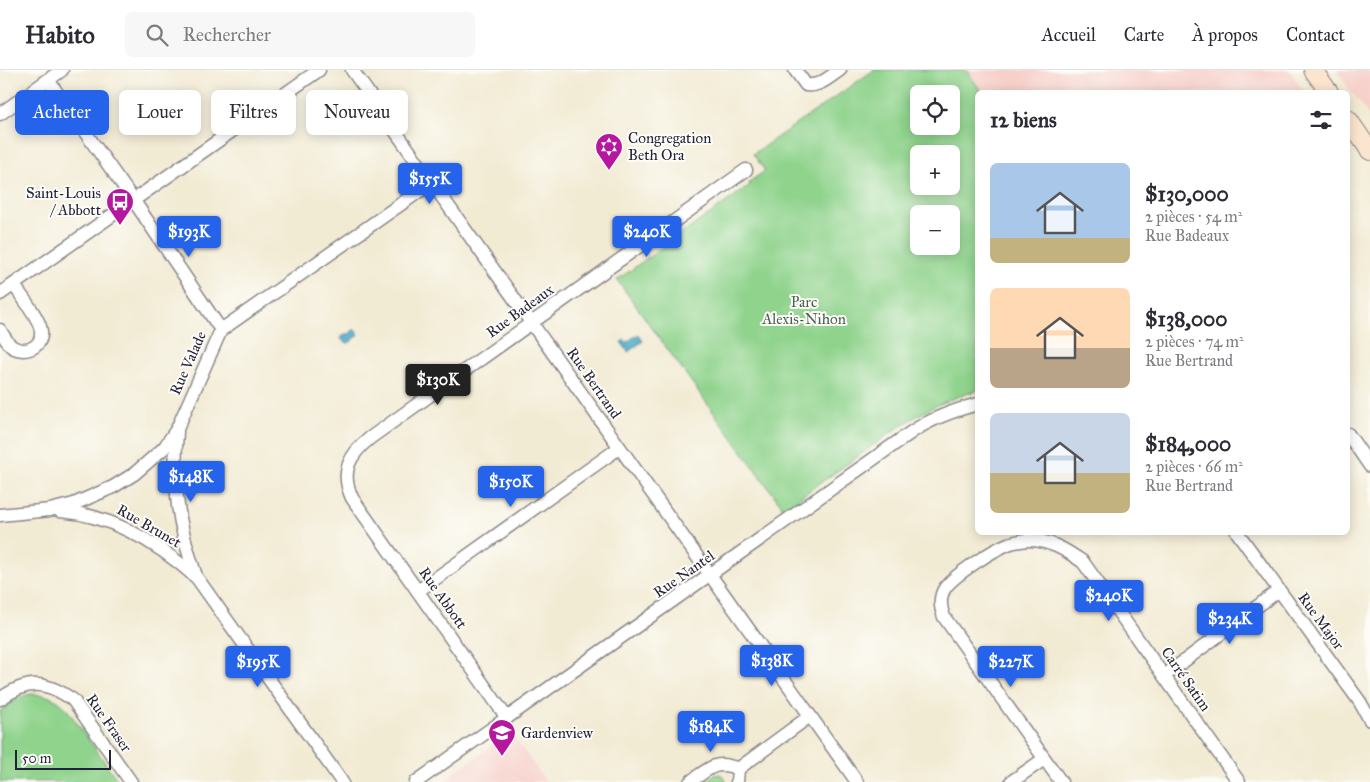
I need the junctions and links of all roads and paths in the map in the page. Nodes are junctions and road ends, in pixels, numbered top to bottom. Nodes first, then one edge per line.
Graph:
1 (62, 70) edge
2 (319, 70) edge
3 (352, 70) edge
4 (795, 70) edge
5 (840, 70) edge
6 (1313, 70) edge
7 (48, 80) junction
8 (1328, 90) edge
9 (0, 114) edge
10 (1350, 122) edge
11 (1370, 151) edge
12 (746, 170) dead end
13 (431, 183) junction
14 (134, 201) junction
15 (14, 285) junction
16 (0, 294) edge
17 (531, 323) junction
18 (0, 330) edge
19 (221, 330) junction
20 (975, 405) edge
21 (177, 429) junction
22 (1350, 437) edge
23 (620, 448) junction
24 (1370, 466) edge
25 (352, 498) joint
26 (50, 510) junction
27 (0, 515) edge
28 (1239, 535) edge
29 (711, 575) junction
30 (197, 578) junction
31 (418, 591) junction
32 (1278, 591) junction
33 (1164, 676) junction
34 (0, 699) edge
35 (810, 716) junction
36 (507, 718) junction
37 (1370, 720) edge
38 (1044, 759) junction
39 (737, 776) edge
40 (131, 782) edge
41 (342, 782) edge
42 (416, 782) edge
43 (690, 782) edge
44 (857, 782) edge
45 (1011, 782) edge
46 (1061, 782) edge
47 (1239, 782) edge

1 - 7 street
2 - 14 street
3 - 13 street, Rue Bertrand
4 - 5 street
6 - 8 street
7 - 9 street
7 - 14 street
10 - 11 street
12 - 17 street, Rue Badeaux
13 - 17 street, Rue Bertrand
13 - 19 street, Rue Valade
14 - 15 street
14 - 19 street
15 - 16 street
15 - 18 street
17 - 23 street, Rue Bertrand
17 - 25 street, Rue Badeaux
19 - 21 street, Rue Valade
20 - 29 street, Rue Nantel
21 - 26 street, Rue Valade
21 - 30 street, Rue Brunet
22 - 24 street
23 - 29 street, Rue Bertrand
23 - 31 street
25 - 31 street, Rue Abbott
26 - 27 street, Rue Valade
26 - 30 street, Rue Brunet
28 - 32 street
29 - 35 street, Rue Bertrand
29 - 36 street, Rue Nantel
30 - 41 street, Rue Brunet
31 - 36 street, Rue Abbott
32 - 33 street
32 - 37 street, Rue Major
33 - 38 street, Carré Satim
33 - 47 street, Carré Satim
34 - 40 street, Rue Fraser
35 - 39 street
35 - 44 street, Rue Bertrand
36 - 42 street, Rue Nantel
38 - 45 street
38 - 46 street
39 - 43 street

